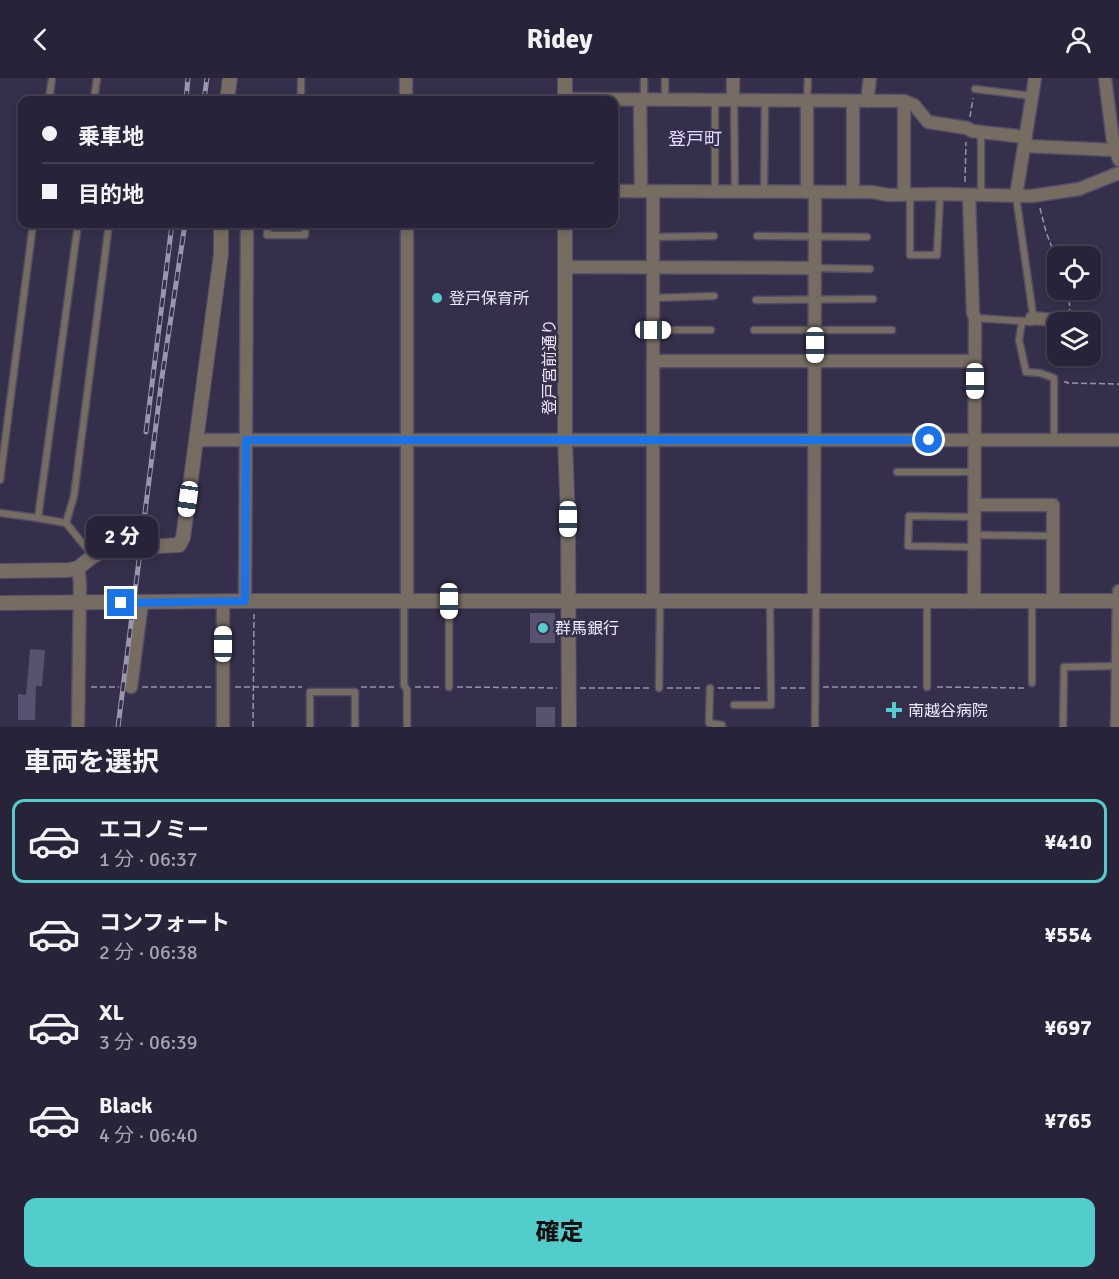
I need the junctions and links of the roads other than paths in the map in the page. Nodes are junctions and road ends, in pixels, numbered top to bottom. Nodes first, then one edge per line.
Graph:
1 (52, 78) edge
2 (98, 78) edge
3 (230, 78) edge
4 (301, 78) edge
5 (406, 78) edge
6 (565, 78) edge
7 (644, 78) edge
8 (665, 78) edge
9 (733, 78) edge
10 (808, 78) edge
11 (870, 78) edge
12 (1035, 78) edge
13 (1105, 78) edge
14 (975, 89) dead end
15 (50, 96) edge
16 (95, 96) edge
17 (228, 96) edge
18 (301, 96) edge
19 (406, 96) edge
20 (565, 96) edge
21 (1032, 96) junction
22 (618, 100) edge
23 (642, 100) junction
24 (665, 100) junction
25 (715, 100) junction
26 (734, 100) junction
27 (765, 100) junction
28 (807, 101) junction
29 (853, 101) junction
30 (867, 101) junction
31 (904, 101) junction
32 (1114, 114) edge
33 (981, 132) junction
34 (1025, 142) junction
35 (1117, 155) edge
36 (1119, 173) edge
37 (618, 191) edge
38 (647, 191) junction
39 (715, 191) junction
40 (735, 192) junction
41 (764, 192) junction
42 (811, 192) junction
43 (853, 192) junction
44 (907, 194) junction
45 (940, 194) junction
46 (975, 195) junction
47 (1016, 196) junction
48 (32, 228) edge
49 (77, 228) edge
50 (108, 228) edge
51 (221, 228) edge
52 (247, 228) edge
53 (268, 228) edge
54 (305, 228) edge
55 (407, 228) edge
56 (565, 228) edge
57 (714, 236) dead end
58 (757, 236) dead end
59 (653, 237) junction
60 (815, 237) junction
61 (867, 237) dead end
62 (565, 267) junction
63 (653, 267) junction
64 (815, 268) junction
65 (870, 269) dead end
66 (714, 296) dead end
67 (653, 298) junction
68 (815, 299) junction
69 (873, 299) dead end
70 (756, 300) dead end
71 (975, 318) junction
72 (1027, 320) junction
73 (1047, 320) edge
74 (653, 330) junction
75 (711, 330) dead end
76 (754, 330) dead end
77 (815, 330) junction
78 (892, 330) dead end
79 (815, 360) junction
80 (653, 361) junction
81 (975, 361) junction
82 (196, 440) junction
83 (246, 440) junction
84 (407, 440) junction
85 (565, 440) junction
86 (653, 440) junction
87 (815, 440) junction
88 (975, 440) junction
89 (1054, 440) junction
90 (1119, 440) edge
91 (897, 472) dead end
92 (975, 472) junction
93 (0, 480) edge
94 (975, 511) junction
95 (0, 513) edge
96 (38, 518) junction
97 (66, 523) junction
98 (1053, 536) junction
99 (975, 541) junction
100 (93, 556) junction
101 (78, 568) junction
102 (0, 571) edge
103 (1119, 591) edge
104 (223, 601) junction
105 (405, 601) junction
106 (449, 601) junction
107 (656, 601) junction
108 (815, 601) junction
109 (1053, 601) junction
110 (1119, 601) edge
111 (142, 602) junction
112 (569, 602) junction
113 (770, 602) junction
114 (927, 602) junction
115 (974, 602) junction
116 (1032, 602) junction
117 (0, 603) edge
118 (79, 603) junction
119 (249, 605) junction
120 (1117, 666) junction
121 (1030, 686) road end
122 (131, 687) dead end
123 (449, 687) dead end
124 (927, 687) road end
125 (659, 688) road end
126 (710, 688) road end
127 (734, 705) dead end
128 (78, 727) edge
129 (223, 727) edge
130 (310, 727) edge
131 (355, 727) edge
132 (407, 727) edge
133 (569, 727) edge
134 (722, 727) edge
135 (815, 727) edge
136 (1063, 727) edge
137 (1116, 727) edge

1 - 15 lane
2 - 16 lane
3 - 17 street
4 - 18 lane
5 - 19 street
6 - 20 street
7 - 23 lane
8 - 24 lane
9 - 26 street
10 - 28 lane
11 - 30 street
12 - 21 street
13 - 32 street
14 - 21 lane
21 - 34 street
22 - 23 street
23 - 24 street
23 - 38 street
24 - 25 street
25 - 26 street
25 - 39 lane
26 - 27 street
26 - 40 lane
27 - 28 street
27 - 41 lane
28 - 29 street
28 - 42 street
29 - 30 street
29 - 43 street
30 - 31 street
31 - 33 street
31 - 44 street
32 - 35 street
33 - 34 street
33 - 46 lane
34 - 35 street
34 - 47 street
36 - 47 street
37 - 38 street
38 - 39 street
38 - 59 street
39 - 40 street
40 - 41 street
41 - 42 street
42 - 43 street
42 - 60 street
43 - 44 street
44 - 45 street
44 - 45 lane
45 - 46 street
46 - 47 street
46 - 71 street
47 - 72 lane
48 - 93 lane
49 - 96 lane
50 - 97 lane
51 - 82 street
52 - 83 street
53 - 54 lane
55 - 84 street
56 - 62 street, 登戸宮前通り
57 - 59 lane
58 - 60 lane
59 - 63 street
60 - 61 lane
60 - 64 street
62 - 63 street
62 - 85 street, 登戸宮前通り
63 - 64 street
63 - 67 street
64 - 65 lane
64 - 68 street
66 - 67 lane
67 - 74 street
68 - 69 lane
68 - 70 lane
68 - 77 street
71 - 72 lane
71 - 81 street
72 - 73 street
72 - 89 lane
74 - 75 lane
74 - 80 street
76 - 77 lane
77 - 78 lane
77 - 79 street
79 - 80 street
79 - 81 street
79 - 87 street
80 - 86 street
81 - 88 street
82 - 83 street
82 - 100 street
83 - 84 street
83 - 119 street
84 - 85 street
84 - 105 street
85 - 86 street
85 - 112 street, 登戸宮前通り
86 - 87 street
86 - 107 street
87 - 88 street
87 - 108 street
88 - 89 street
88 - 92 street
89 - 90 street
91 - 92 lane
92 - 94 street
94 - 98 street
94 - 99 street
94 - 99 lane
95 - 96 lane
96 - 97 lane
97 - 100 lane
98 - 99 lane
98 - 109 street
99 - 115 street
100 - 101 street
101 - 102 street
101 - 118 street
103 - 110 street
104 - 111 street
104 - 119 street
104 - 129 street
105 - 106 street
105 - 119 street
105 - 132 lane
106 - 112 street
106 - 123 lane
107 - 112 street
107 - 113 street
107 - 125 lane
108 - 113 street
108 - 114 street
108 - 135 lane
109 - 110 street
109 - 116 street
110 - 120 street
111 - 118 street
111 - 122 street
112 - 133 street, 登戸宮前通り
113 - 127 lane
114 - 115 street
114 - 124 lane
115 - 116 street
116 - 121 lane
117 - 118 street
118 - 128 street
120 - 136 lane
120 - 137 street
126 - 134 lane
130 - 131 lane

